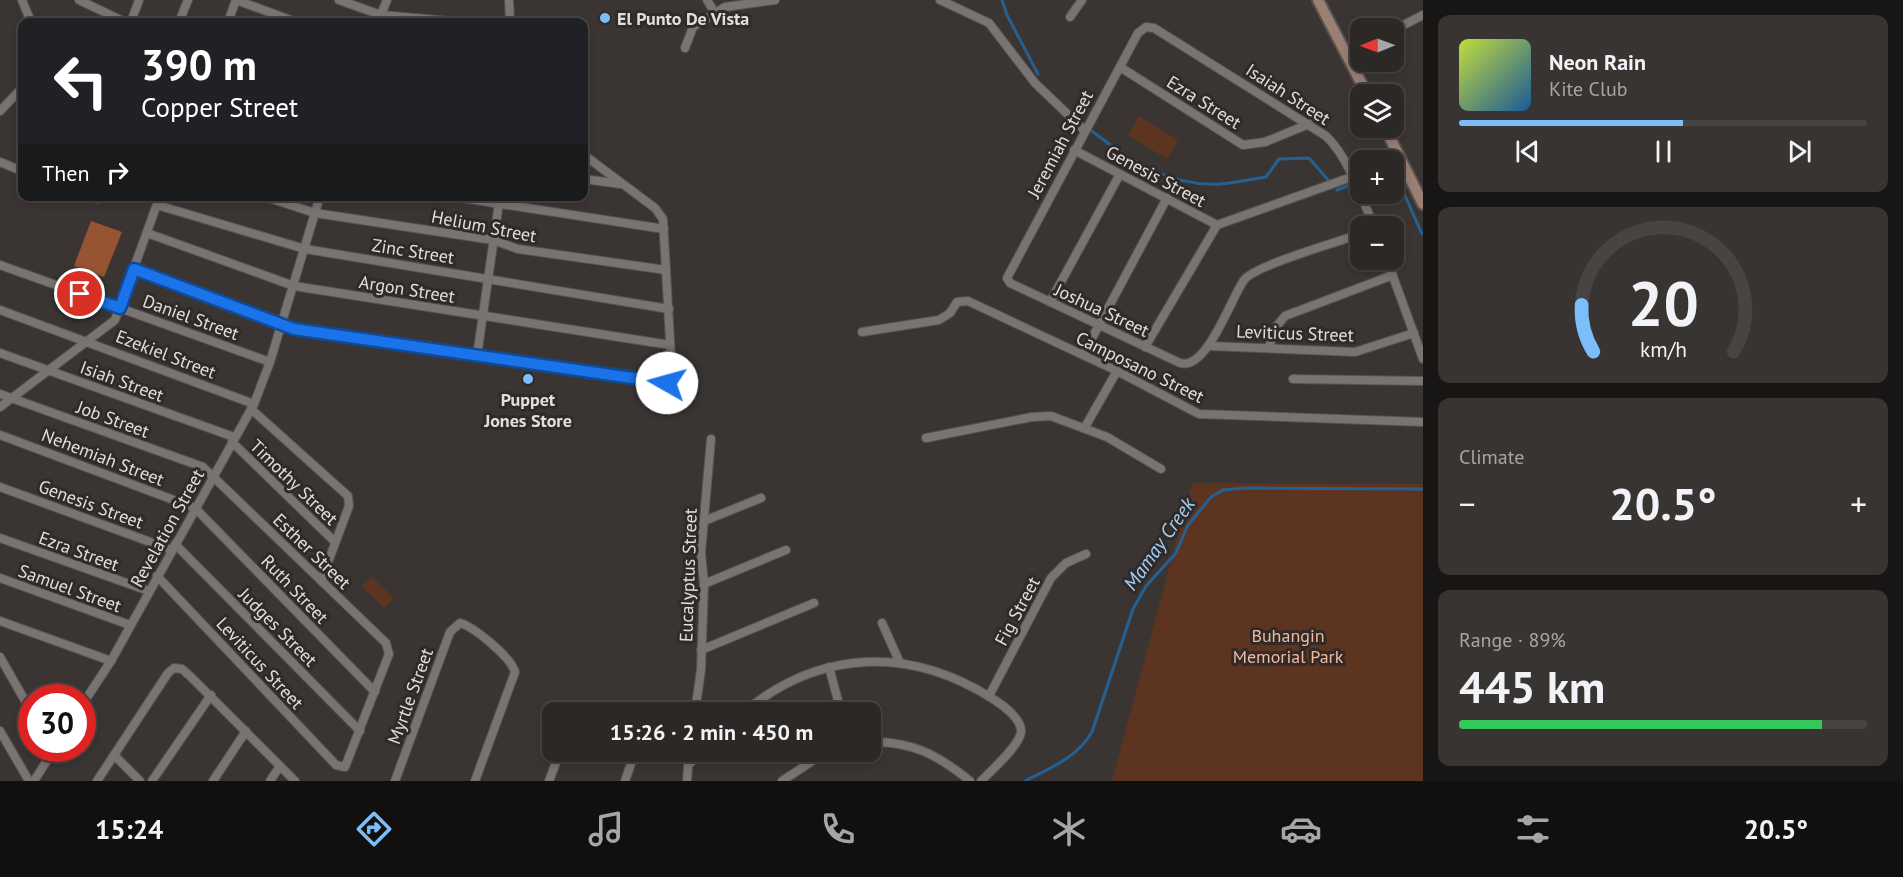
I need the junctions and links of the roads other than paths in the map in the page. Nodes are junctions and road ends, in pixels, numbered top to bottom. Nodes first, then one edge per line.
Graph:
1 (22, 0) edge
2 (79, 0) edge
3 (139, 0) edge
4 (188, 0) edge
5 (236, 0) edge
6 (339, 0) edge
7 (387, 0) edge
8 (509, 0) edge
9 (707, 0) edge
10 (775, 0) edge
11 (940, 0) edge
12 (1082, 0) edge
13 (1318, 0) edge
14 (88, 3) edge
15 (715, 13) junction
16 (1423, 15) edge
17 (1070, 16) dead end
18 (29, 18) edge
19 (117, 18) edge
20 (132, 18) edge
21 (181, 18) edge
22 (229, 18) edge
23 (285, 18) edge
24 (378, 18) edge
25 (380, 18) edge
26 (510, 18) edge
27 (1404, 25) edge
28 (1146, 27) joint
29 (685, 48) dead end
30 (1350, 53) edge
31 (1346, 55) junction
32 (1120, 67) junction
33 (1362, 84) edge
34 (18, 92) edge
35 (0, 111) edge
36 (1309, 124) junction
37 (1084, 130) junction
38 (1074, 150) junction
39 (588, 158) edge
40 (0, 162) edge
41 (18, 169) edge
42 (1404, 172) edge
43 (1120, 174) junction
44 (1350, 175) edge
45 (1350, 179) edge
46 (588, 180) edge
47 (621, 184) junction
48 (1167, 198) junction
49 (159, 201) edge
50 (278, 201) edge
51 (319, 201) edge
52 (499, 201) edge
53 (502, 201) edge
54 (1423, 204) edge
55 (315, 213) junction
56 (1217, 225) junction
57 (664, 229) junction
58 (147, 233) junction
59 (1350, 238) edge
60 (494, 240) junction
61 (305, 249) junction
62 (0, 265) edge
63 (134, 269) junction
64 (666, 270) junction
65 (1391, 270) edge
66 (1393, 275) junction
67 (488, 278) junction
68 (1007, 278) joint
69 (294, 286) junction
70 (1050, 302) junction
71 (120, 308) junction
72 (669, 309) junction
73 (0, 310) edge
74 (483, 315) junction
75 (282, 325) junction
76 (1099, 325) junction
77 (862, 332) dead end
78 (1414, 333) junction
79 (89, 341) junction
80 (670, 345) junction
81 (1208, 346) junction
82 (1145, 347) junction
83 (1269, 347) junction
84 (0, 353) edge
85 (1083, 355) junction
86 (477, 356) junction
87 (1423, 359) edge
88 (270, 362) junction
89 (49, 370) junction
90 (1117, 371) junction
91 (1293, 378) dead end
92 (1423, 381) edge
93 (0, 394) edge
94 (12, 399) junction
95 (0, 406) edge
96 (252, 406) junction
97 (1423, 422) edge
98 (1085, 427) junction
99 (0, 435) edge
100 (926, 438) dead end
101 (711, 439) dead end
102 (233, 440) junction
103 (1161, 469) dead end
104 (213, 475) junction
105 (0, 487) edge
106 (760, 498) dead end
107 (195, 508) junction
108 (704, 521) junction
109 (0, 538) edge
110 (336, 542) junction
111 (173, 547) junction
112 (786, 550) dead end
113 (1086, 554) dead end
114 (157, 576) junction
115 (0, 578) edge
116 (321, 581) junction
117 (704, 584) junction
118 (148, 591) junction
119 (814, 603) dead end
120 (0, 621) edge
121 (882, 623) dead end
122 (130, 625) junction
123 (701, 650) junction
124 (0, 657) edge
125 (111, 661) junction
126 (900, 663) junction
127 (829, 667) junction
128 (96, 684) edge
129 (18, 688) edge
130 (375, 692) junction
131 (211, 695) junction
132 (989, 696) junction
133 (696, 702) edge
134 (757, 702) edge
135 (839, 702) edge
136 (0, 731) edge
137 (246, 731) junction
138 (360, 731) junction
139 (881, 743) edge
140 (114, 754) junction
141 (44, 762) edge
142 (556, 762) edge
143 (632, 762) edge
144 (688, 762) edge
145 (691, 762) edge
146 (811, 762) edge
147 (688, 765) junction
148 (280, 766) junction
149 (32, 781) edge
150 (97, 781) edge
151 (140, 781) edge
152 (152, 781) edge
153 (213, 781) edge
154 (270, 781) edge
155 (296, 781) edge
156 (395, 781) edge
157 (476, 781) edge
158 (549, 781) edge
159 (625, 781) edge
160 (687, 781) edge
161 (782, 781) edge
162 (970, 781) edge
163 (981, 781) edge

1 - 18 street
2 - 14 street
3 - 20 street
4 - 21 street
5 - 22 street
5 - 23 street
6 - 24 street
7 - 25 street
8 - 26 street
9 - 15 street
10 - 15 street
11 - 37 street
12 - 17 street
13 - 31 main road
14 - 19 street
15 - 29 street
16 - 27 street
28 - 32 street, Jeremiah Street
28 - 36 street, Isaiah Street
30 - 31 street
31 - 33 main road
32 - 36 street, Ezra Street
32 - 37 street, Jeremiah Street
34 - 35 street
36 - 44 street, Isaiah Street
37 - 38 street, Jeremiah Street
38 - 43 street, Genesis Street
38 - 68 street, Jeremiah Street
39 - 47 street
40 - 41 street
42 - 54 main road
43 - 48 street, Genesis Street
43 - 70 street
45 - 56 street, Genesis Street
46 - 47 street
47 - 57 street
48 - 56 street, Genesis Street
48 - 76 street
49 - 58 street
49 - 61 street, Zinc Street
50 - 55 street, Helium Street
51 - 55 street, Revelation Street
52 - 60 street
53 - 57 street
55 - 60 street, Helium Street
55 - 61 street, Revelation Street
56 - 82 street
57 - 64 street
58 - 63 street
58 - 69 street, Argon Street
59 - 81 street
60 - 64 street, Helium Street
60 - 67 street
61 - 67 street, Zinc Street
61 - 69 street, Revelation Street
62 - 71 street, Daniel Street
63 - 71 street
63 - 75 street
64 - 72 street
65 - 66 street
66 - 78 street
66 - 83 street
67 - 72 street, Zinc Street
67 - 74 street
68 - 70 street, Joshua Street
69 - 74 street, Argon Street
69 - 75 street, Revelation Street
70 - 76 street, Joshua Street
71 - 79 street
71 - 88 street, Daniel Street
72 - 80 street
73 - 79 street, Ezekiel Street
74 - 80 street, Argon Street
74 - 86 street
75 - 86 street
75 - 88 street, Revelation Street
76 - 82 street, Joshua Street
76 - 85 street
77 - 85 street, Camposano Street
78 - 83 street, Leviticus Street
78 - 87 street
79 - 89 street
79 - 96 street, Ezekiel Street
80 - 86 street
81 - 82 street, Joshua Street
81 - 83 street, Leviticus Street
84 - 89 street, Isiah Street
85 - 90 street, Camposano Street
88 - 96 street, Revelation Street
89 - 94 street
89 - 102 street, Isiah Street
90 - 97 street, Camposano Street
90 - 98 street
91 - 92 street
93 - 94 street, Job Street
94 - 95 street
94 - 104 street, Job Street
96 - 102 street, Revelation Street
96 - 110 street
98 - 100 street
98 - 103 street
99 - 107 street, Nehemiah Street
101 - 108 street, Eucalyptus Street
102 - 104 street, Revelation Street
102 - 110 street, Timothy Street
104 - 107 street, Revelation Street
104 - 116 street, Esther Street
105 - 111 street, Genesis Street
106 - 108 street
107 - 111 street, Revelation Street
107 - 130 street, Ruth Street
108 - 117 street, Eucalyptus Street
109 - 118 street, Ezra Street
110 - 116 street
111 - 114 street, Revelation Street
111 - 138 street, Judges Street
112 - 117 street
113 - 132 street, Fig Street
114 - 118 street, Revelation Street
114 - 138 street, Leviticus Street
115 - 122 street, Samuel Street
116 - 130 street, Esther Street
117 - 123 street, Eucalyptus Street
118 - 122 street, Revelation Street
119 - 123 street
120 - 125 street
121 - 126 street
122 - 125 street, Revelation Street
123 - 133 street, Eucalyptus Street
124 - 129 street
125 - 128 street, Revelation Street
126 - 127 street
126 - 132 street
127 - 134 street
127 - 135 street
130 - 138 street
131 - 137 street
131 - 140 street
131 - 152 street
132 - 163 street
136 - 149 street
137 - 148 street
137 - 153 street
139 - 162 street
140 - 150 street
140 - 151 street
141 - 149 street
142 - 158 street
143 - 159 street
144 - 147 street
145 - 147 street
146 - 161 street
147 - 160 street
148 - 154 street
148 - 155 street
156 - 157 street, Myrtle Street

